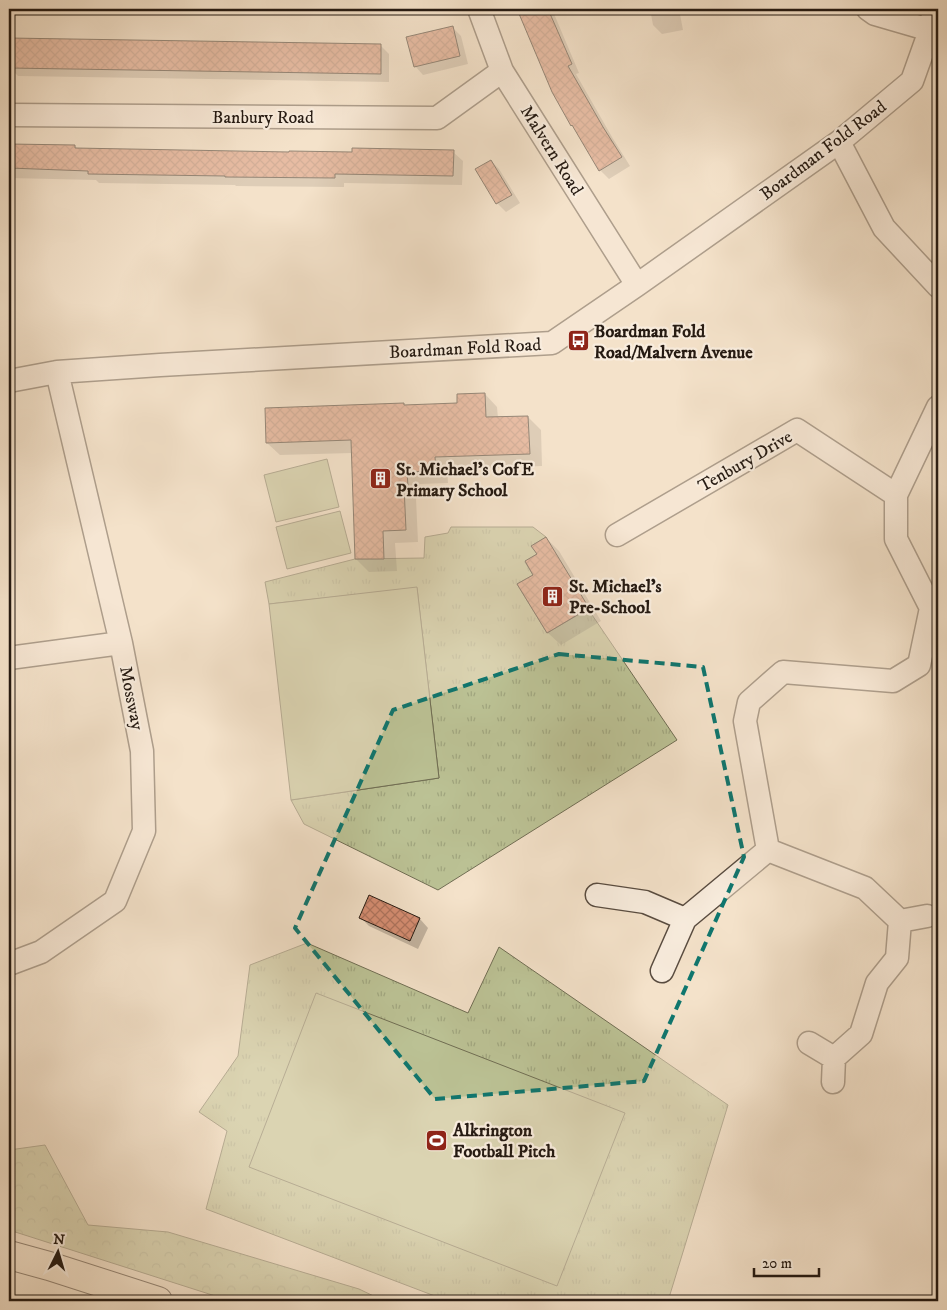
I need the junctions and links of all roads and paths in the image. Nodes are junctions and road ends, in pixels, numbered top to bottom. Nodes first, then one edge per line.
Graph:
1 (479, 9) edge
2 (868, 9) edge
3 (932, 19) edge
4 (502, 72) junction
5 (9, 115) edge
6 (839, 142) junction
7 (637, 285) junction
8 (938, 286) edge
9 (57, 372) junction
10 (9, 381) edge
11 (938, 407) edge
12 (896, 495) junction
13 (617, 535) dead end
14 (121, 643) junction
15 (9, 658) edge
16 (768, 850) junction
17 (597, 895) dead end
18 (927, 916) dead end
19 (685, 919) junction
20 (900, 921) junction
21 (9, 964) edge
22 (662, 971) dead end
23 (809, 1043) dead end
24 (834, 1058) junction
25 (832, 1082) dead end
26 (9, 1255) edge
27 (158, 1301) edge

1 - 4 street, Malvern Road
2 - 3 street
3 - 6 street, Boardman Fold Road
4 - 5 street, Banbury Road
4 - 7 street, Malvern Road
6 - 7 street, Boardman Fold Road
6 - 8 street
7 - 9 street, Boardman Fold Road
9 - 10 street, Boardman Fold Road
9 - 14 street, Mossway
11 - 12 street
12 - 13 street, Tenbury Drive
12 - 16 street
14 - 15 street
14 - 21 street, Mossway
16 - 19 street
16 - 20 street
17 - 19 street
18 - 20 street
19 - 22 street
20 - 24 street
23 - 24 street
24 - 25 street
26 - 27 highway

